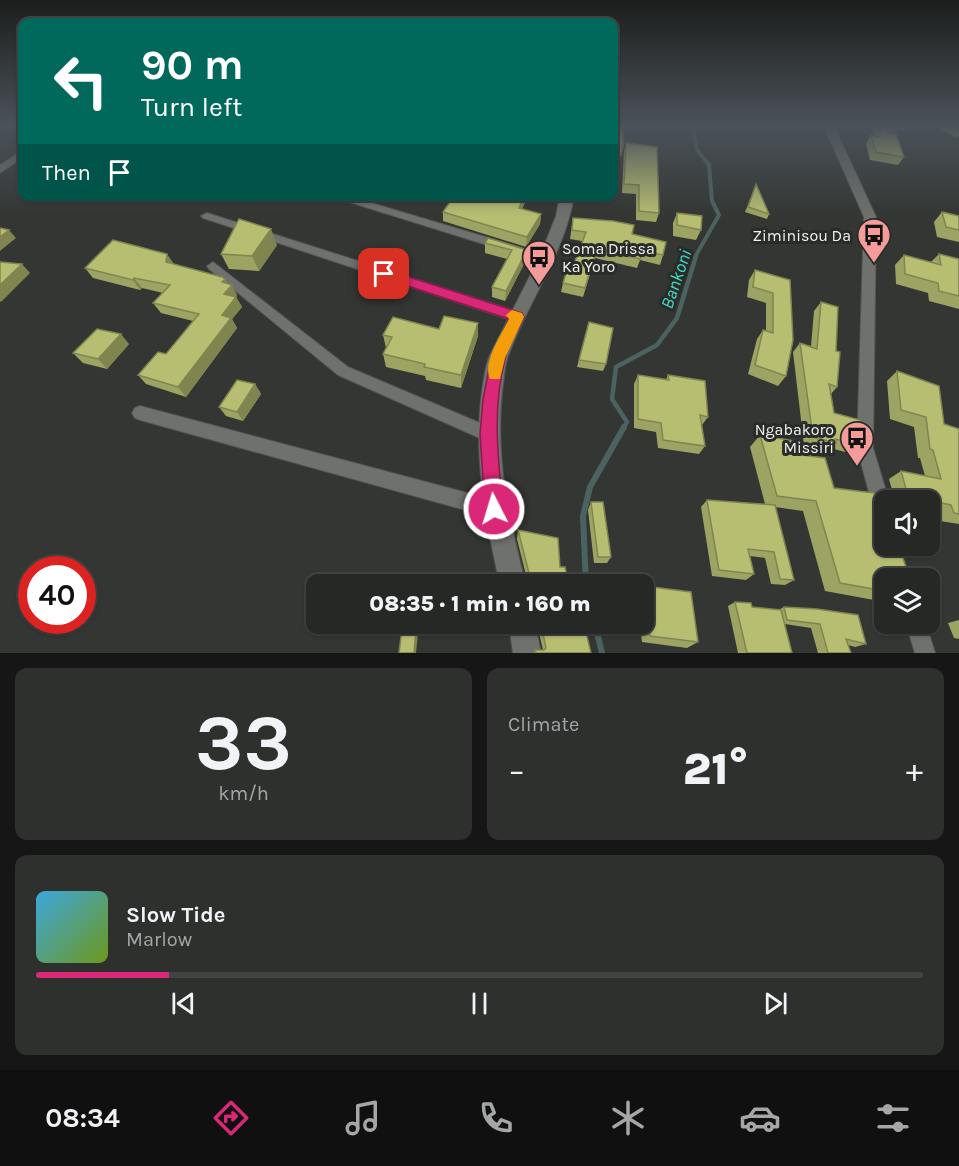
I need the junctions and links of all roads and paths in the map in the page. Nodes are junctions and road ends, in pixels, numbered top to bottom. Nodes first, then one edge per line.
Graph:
1 (843, 156) edge
2 (18, 157) edge
3 (0, 170) edge
4 (352, 201) edge
5 (567, 201) edge
6 (207, 216) dead end
7 (545, 259) junction
8 (213, 266) dead end
9 (517, 317) junction
10 (140, 413) dead end
11 (488, 434) junction
12 (877, 490) edge
13 (494, 509) junction
14 (510, 574) edge
15 (524, 634) edge
16 (919, 634) edge
17 (527, 653) edge
18 (925, 653) edge

1 - 12 street
2 - 3 street
4 - 7 street
5 - 7 street
6 - 9 street
7 - 9 street
8 - 11 street
9 - 11 street
10 - 13 street
11 - 13 street
13 - 14 street
15 - 17 street
16 - 18 street

